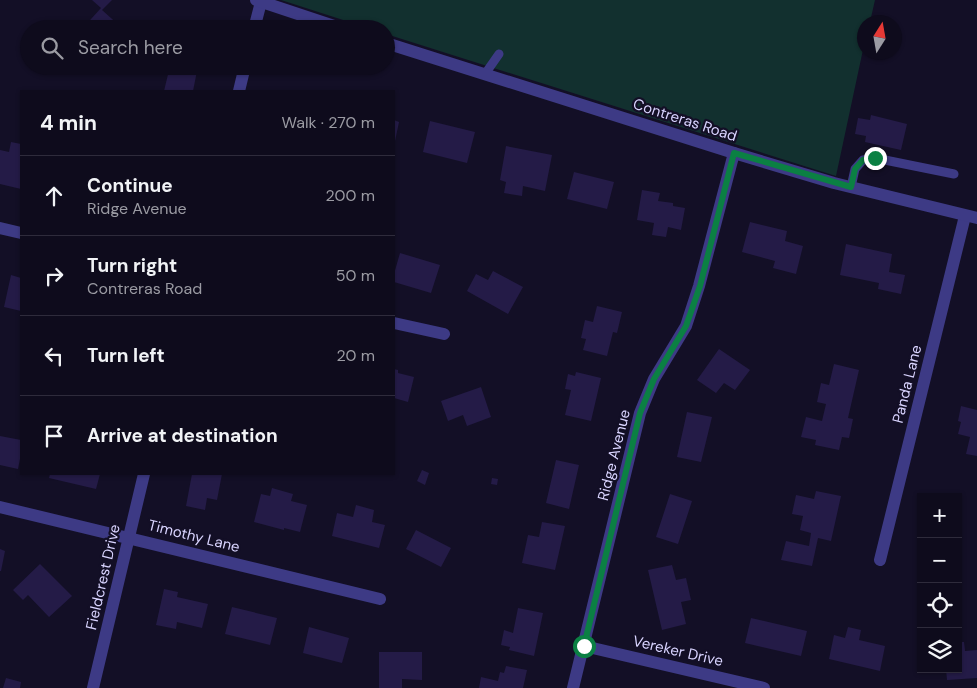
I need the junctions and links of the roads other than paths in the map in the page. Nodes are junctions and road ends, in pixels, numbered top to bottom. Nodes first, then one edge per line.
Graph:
1 (259, 1) edge
2 (256, 20) edge
3 (316, 20) edge
4 (395, 46) edge
5 (499, 54) dead end
6 (485, 74) junction
7 (243, 75) edge
8 (239, 90) edge
9 (734, 153) junction
10 (954, 174) dead end
11 (851, 187) junction
12 (971, 217) edge
13 (0, 228) edge
14 (20, 234) edge
15 (395, 323) edge
16 (444, 334) dead end
17 (144, 475) edge
18 (0, 507) edge
19 (129, 538) junction
20 (880, 560) dead end
21 (380, 599) dead end
22 (584, 646) junction
23 (93, 688) edge
24 (574, 688) edge
25 (764, 688) edge

1 - 2 street
1 - 3 street
4 - 6 street, Contreras Road
5 - 6 lane
6 - 9 street, Contreras Road
7 - 8 street
9 - 11 street, Contreras Road
9 - 22 street, Ridge Avenue
10 - 11 lane
11 - 12 street, Contreras Road
12 - 20 street, Panda Lane
13 - 14 street
15 - 16 street
17 - 19 street, Fieldcrest Drive
18 - 19 street, Timothy Lane
19 - 21 street, Timothy Lane
19 - 23 street, Fieldcrest Drive
22 - 24 street, Ridge Avenue
22 - 25 street, Vereker Drive

